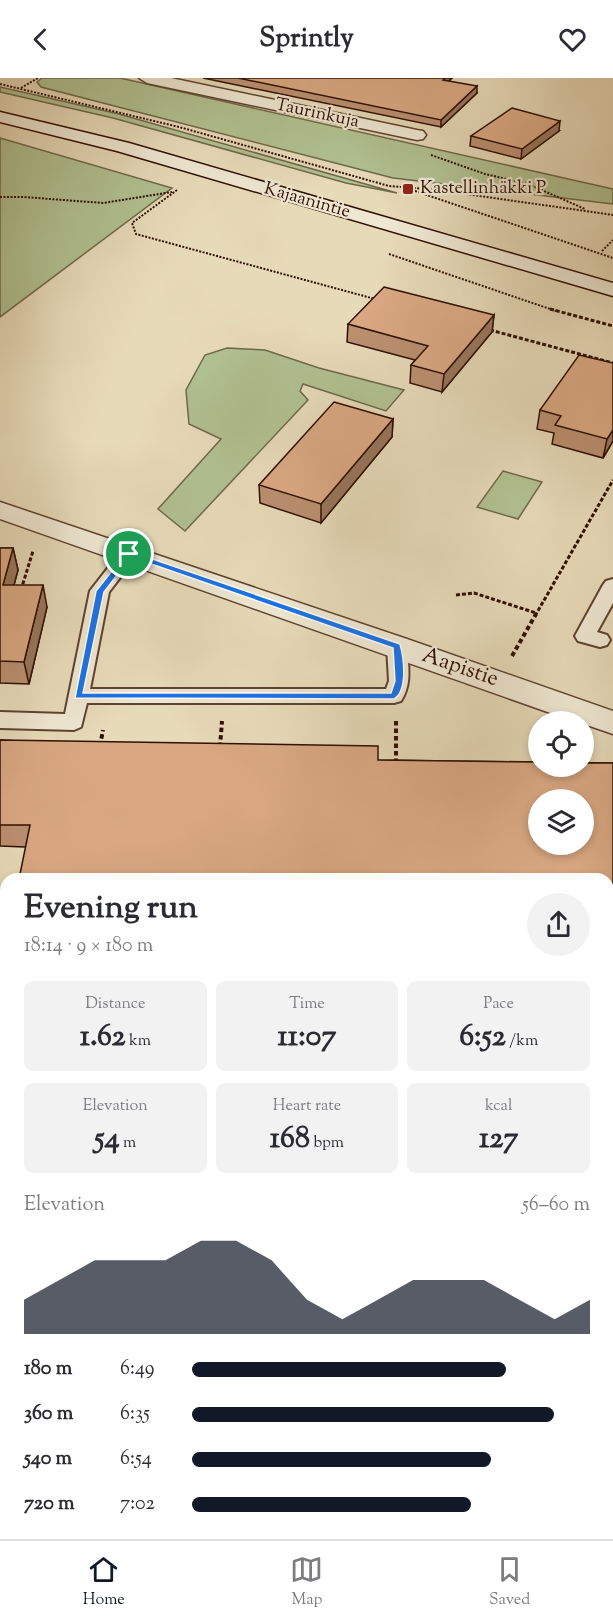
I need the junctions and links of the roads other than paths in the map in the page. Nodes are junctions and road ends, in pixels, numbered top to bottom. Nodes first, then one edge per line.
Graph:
1 (147, 78) edge
2 (0, 117) edge
3 (417, 135) road end
4 (613, 290) edge
5 (0, 510) edge
6 (129, 554) junction
7 (613, 585) edge
8 (600, 640) dead end
9 (397, 646) junction
10 (78, 696) junction
11 (0, 720) edge
12 (613, 723) edge

1 - 3 street, Taurinkuja
2 - 4 street, Kajaanintie
5 - 6 street, Aapistie
6 - 9 street, Aapistie
6 - 10 lane
7 - 8 lane
9 - 10 lane
9 - 12 street, Aapistie
10 - 11 lane

